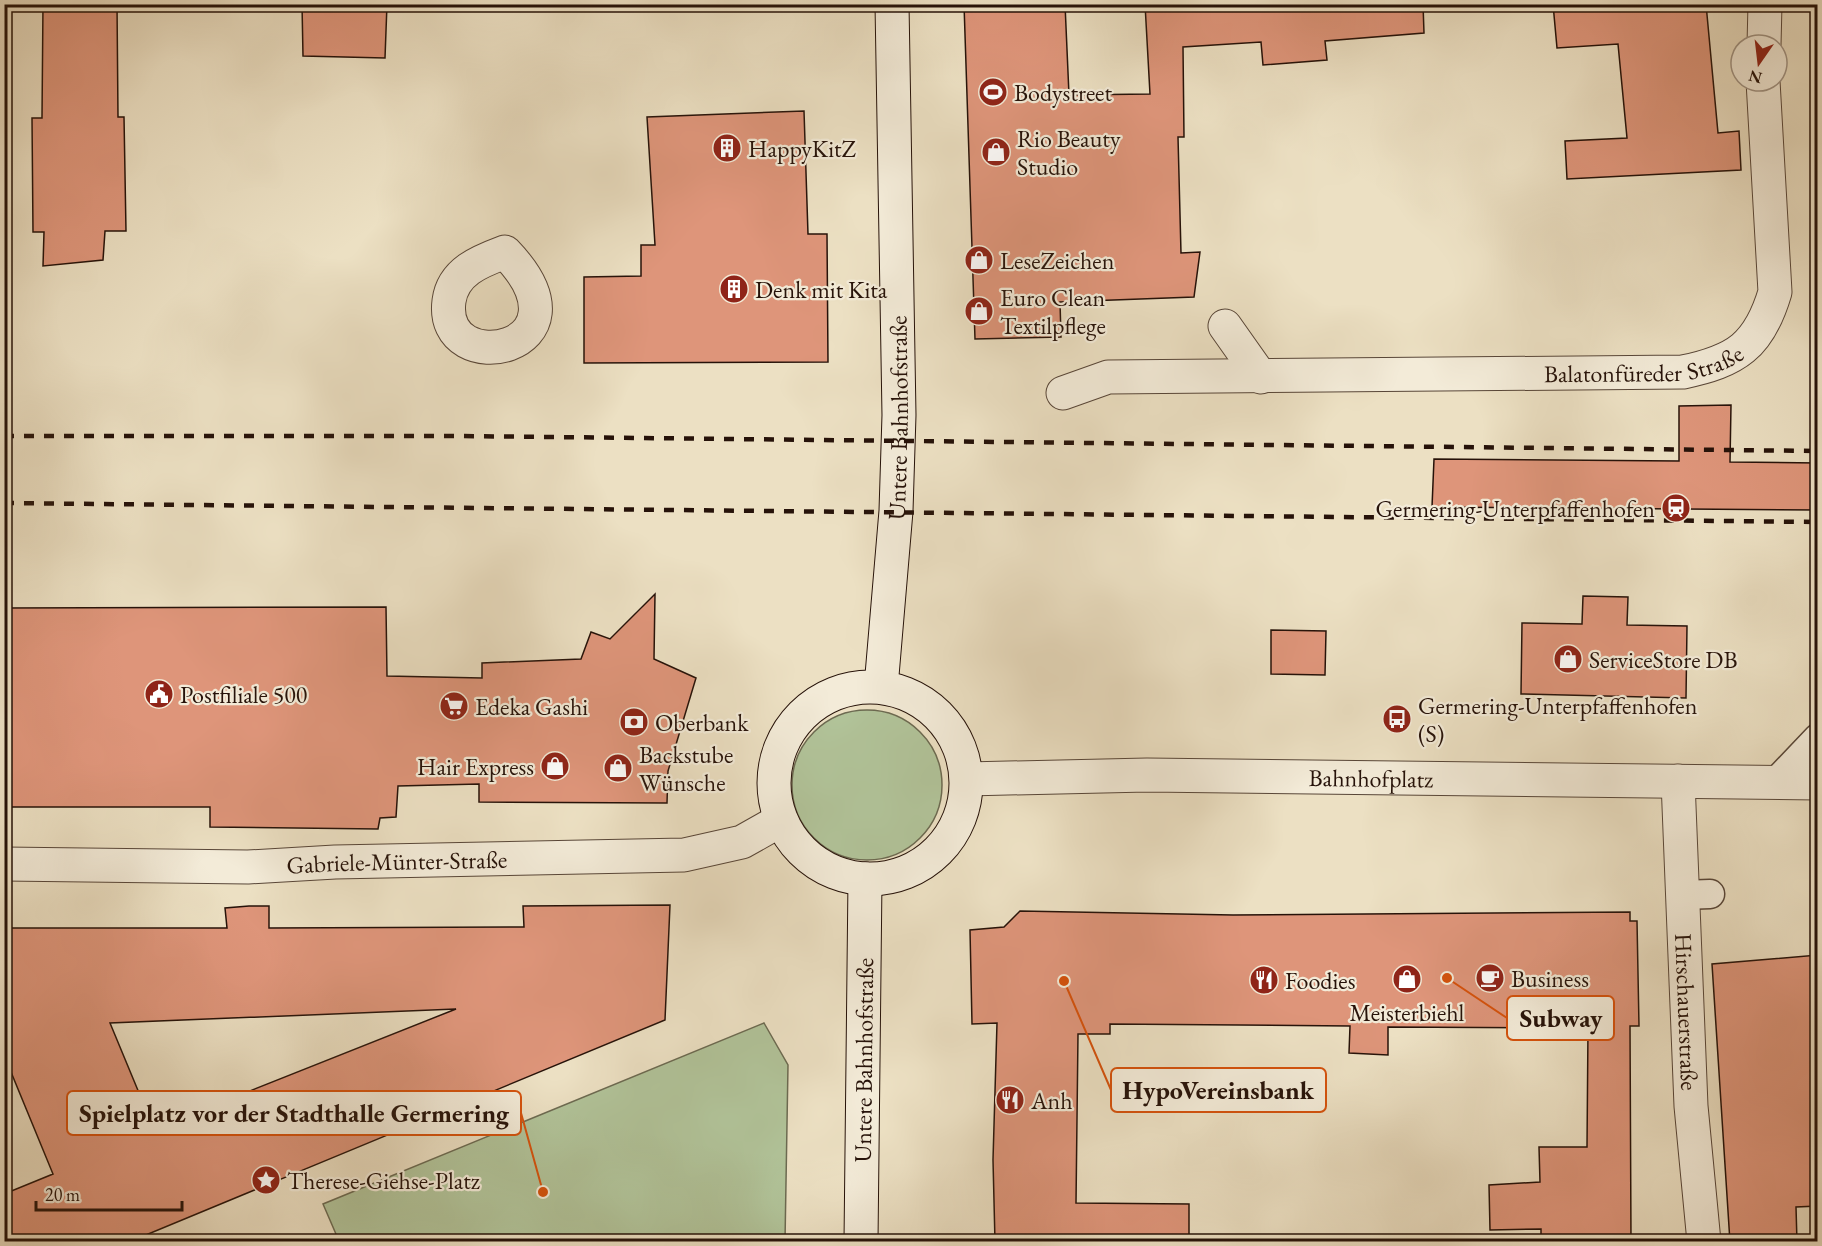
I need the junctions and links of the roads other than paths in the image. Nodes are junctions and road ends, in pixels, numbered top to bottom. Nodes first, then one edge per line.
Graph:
1 (892, 4) edge
2 (1765, 4) edge
3 (1764, 33) edge
4 (1764, 93) edge
5 (1225, 326) dead end
6 (1261, 377) junction
7 (1063, 393) dead end
8 (881, 687) junction
9 (1818, 738) edge
10 (967, 778) junction
11 (1678, 781) junction
12 (1776, 782) junction
13 (1818, 783) edge
14 (781, 820) junction
15 (4, 864) edge
16 (865, 879) junction
17 (861, 1242) edge
18 (1704, 1242) edge

1 - 8 street, Untere Bahnhofstraße
2 - 3 street
4 - 6 street, Balatonfüreder Straße
5 - 6 street
6 - 7 street, Balatonfüreder Straße
8 - 10 street
8 - 14 street
9 - 12 lane
10 - 11 street, Bahnhofplatz
10 - 16 street
11 - 12 street, Bahnhofplatz
11 - 18 street, Hirschauerstraße
12 - 13 street, Bahnhofplatz
14 - 15 street, Gabriele-Münter-Straße
14 - 16 street
16 - 17 street, Untere Bahnhofstraße

